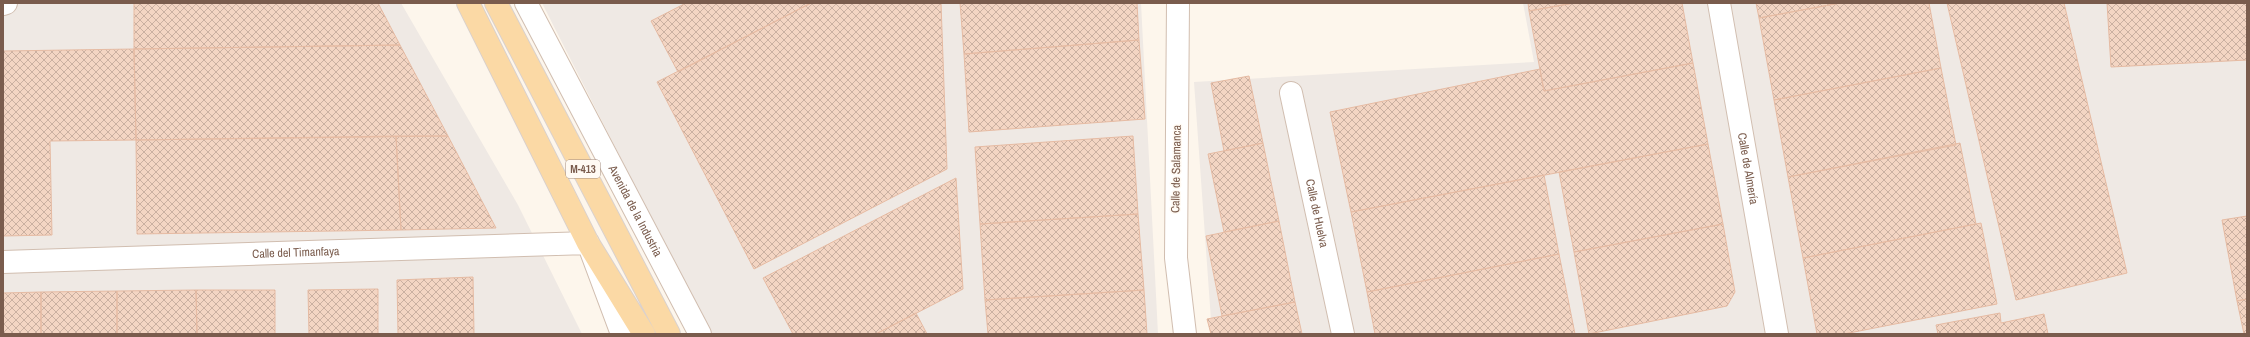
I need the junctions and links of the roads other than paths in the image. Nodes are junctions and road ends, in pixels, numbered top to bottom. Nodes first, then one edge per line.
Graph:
1 (468, 3) edge
2 (496, 3) edge
3 (526, 3) edge
4 (1178, 3) edge
5 (1719, 3) edge
6 (1291, 93) dead end
7 (588, 242) junction
8 (3, 262) edge
9 (622, 334) edge
10 (644, 334) edge
11 (669, 334) edge
12 (700, 334) edge
13 (1185, 334) edge
14 (1342, 334) edge
15 (1777, 334) edge

1 - 7 main road, M-413
2 - 11 main road, M-413
3 - 12 street, Avenida de la Industria
4 - 13 street, Calle de Salamanca
5 - 15 street, Calle de Almería
6 - 14 street, Calle de Huelva
7 - 8 street, Calle del Timanfaya
7 - 9 street
7 - 10 main road, M-413

